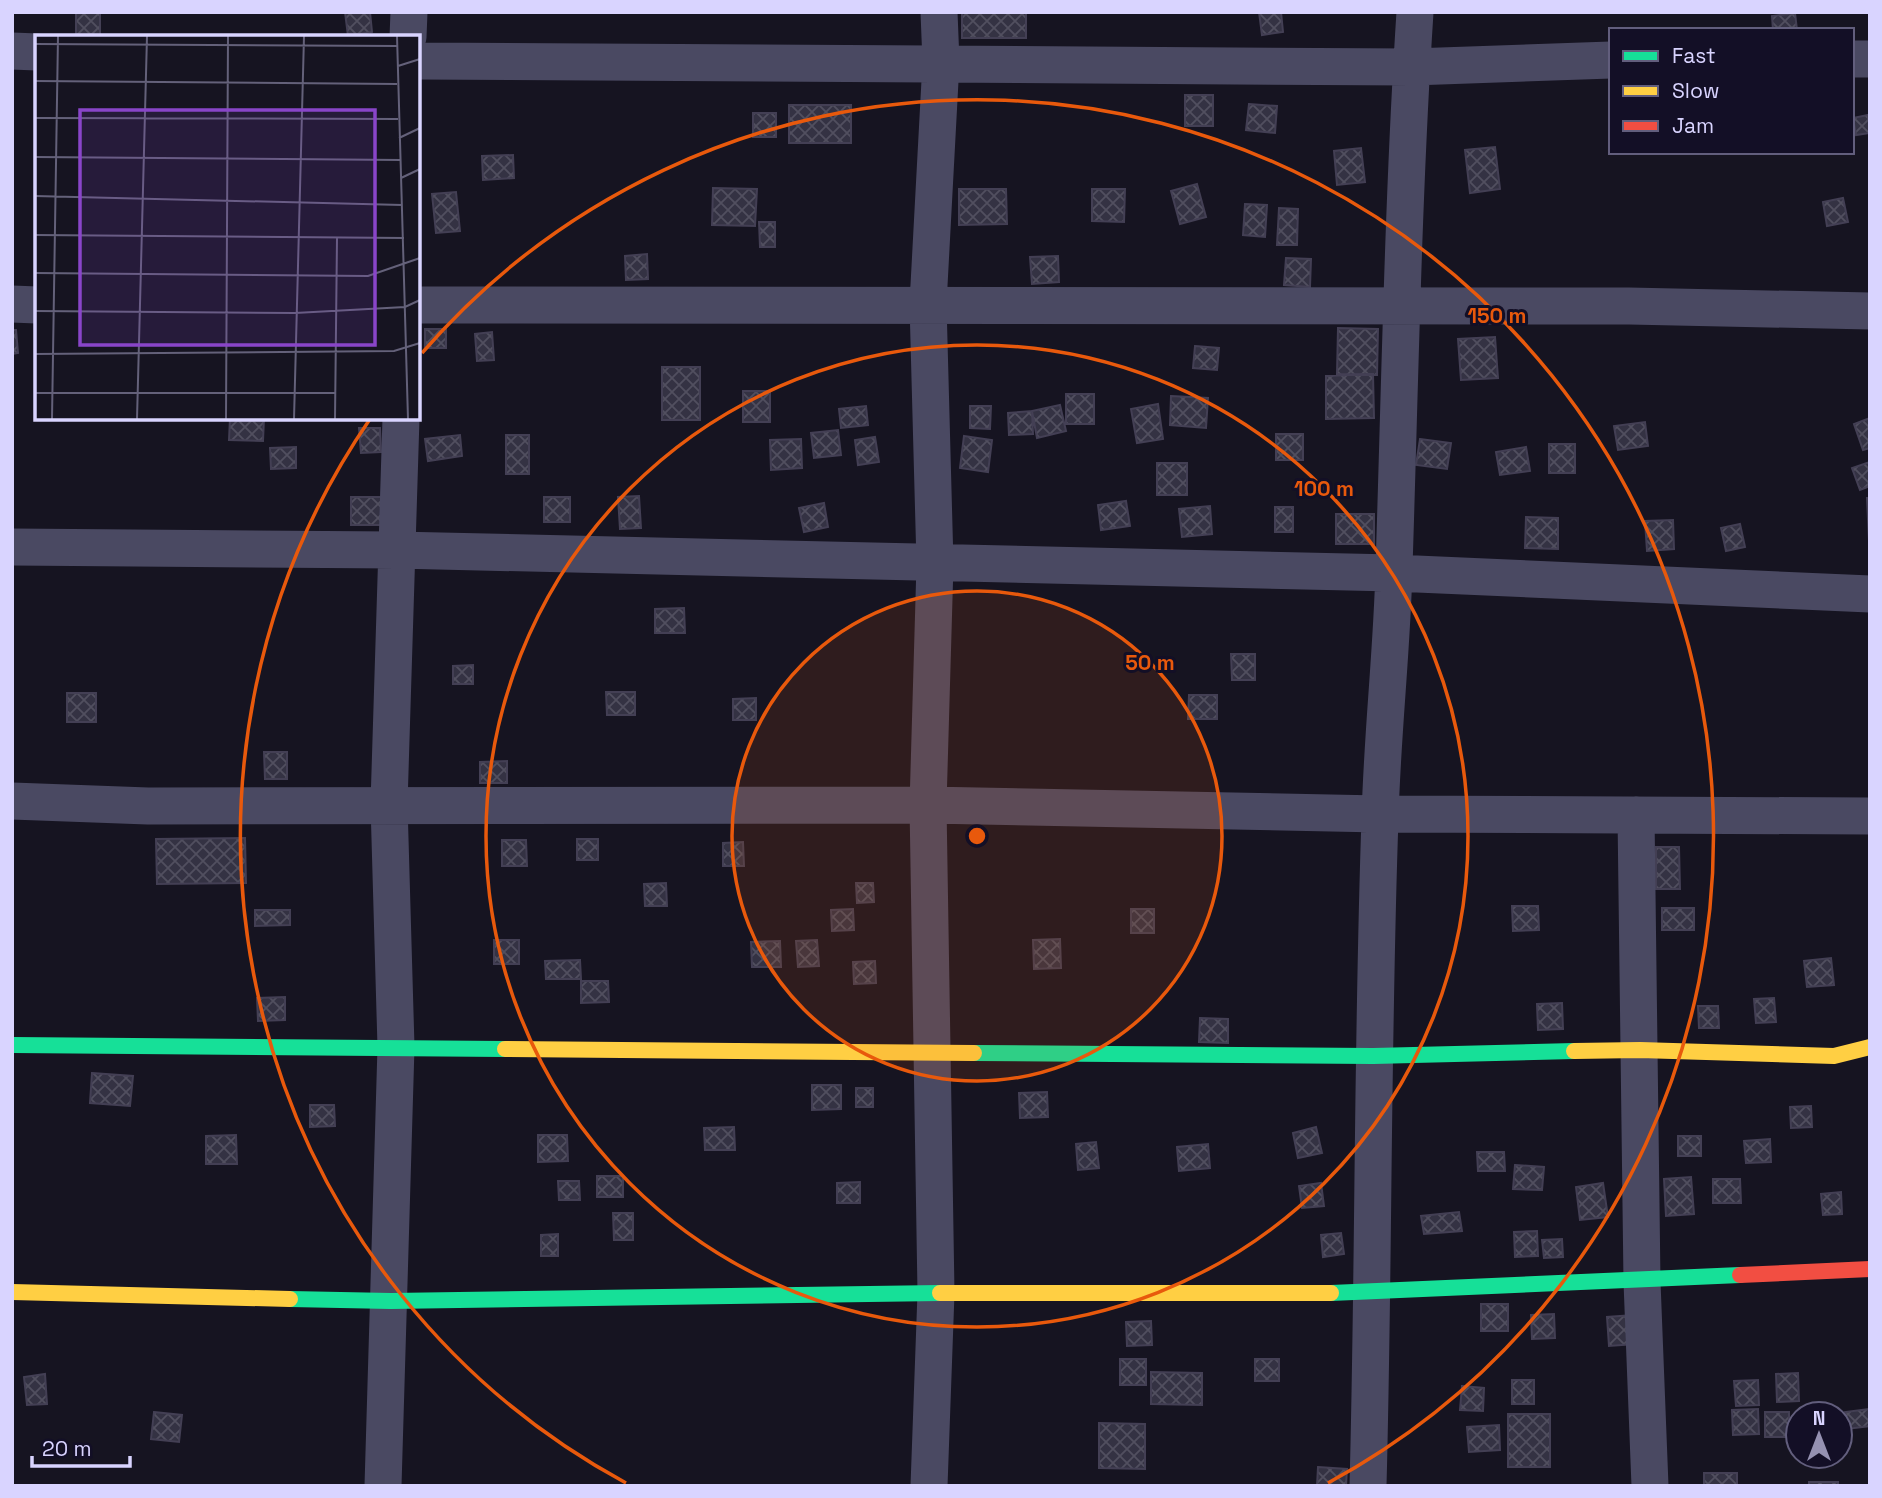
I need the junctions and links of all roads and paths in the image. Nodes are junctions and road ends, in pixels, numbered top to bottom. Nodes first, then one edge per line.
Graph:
1 (409, 12) edge
2 (939, 12) edge
3 (1415, 12) edge
4 (408, 35) edge
5 (12, 51) edge
6 (35, 52) edge
7 (1609, 60) edge
8 (420, 61) edge
9 (940, 62) junction
10 (1412, 67) junction
11 (12, 304) edge
12 (928, 304) junction
13 (35, 305) edge
14 (420, 305) edge
15 (1400, 307) junction
16 (1870, 311) edge
17 (401, 420) edge
18 (12, 547) edge
19 (396, 550) junction
20 (934, 565) junction
21 (1394, 573) junction
22 (1870, 594) edge
23 (12, 802) edge
24 (389, 804) junction
25 (928, 805) junction
26 (1380, 814) junction
27 (1636, 815) junction
28 (1870, 816) edge
29 (12, 1045) edge
30 (396, 1046) junction
31 (1870, 1047) edge
32 (1640, 1050) junction
33 (933, 1055) junction
34 (1373, 1056) junction
35 (1870, 1269) edge
36 (1642, 1282) junction
37 (12, 1292) edge
38 (936, 1293) junction
39 (1373, 1293) junction
40 (391, 1301) junction
41 (383, 1486) edge
42 (929, 1486) edge
43 (1368, 1486) edge
44 (1650, 1486) edge

1 - 4 street
2 - 9 street
3 - 10 street
5 - 6 street
7 - 10 street
8 - 9 street
9 - 10 street
9 - 12 street
10 - 15 street
11 - 13 street
12 - 14 street
12 - 15 street
12 - 20 street
15 - 16 street
15 - 21 street
17 - 19 street
18 - 19 street
19 - 20 street
19 - 24 street
20 - 21 street
20 - 25 street
21 - 22 street
21 - 26 street
23 - 24 street
24 - 25 street
24 - 30 street
25 - 26 street
25 - 33 street
26 - 27 street
26 - 34 street
27 - 28 street
27 - 32 street
29 - 30 street
30 - 33 street
30 - 40 street
31 - 32 street
32 - 34 street
32 - 36 street
33 - 34 street
33 - 38 street
34 - 39 street
35 - 36 street
36 - 39 street
36 - 44 street
37 - 40 street
38 - 39 street
38 - 40 street
38 - 42 street
39 - 43 street
40 - 41 street

